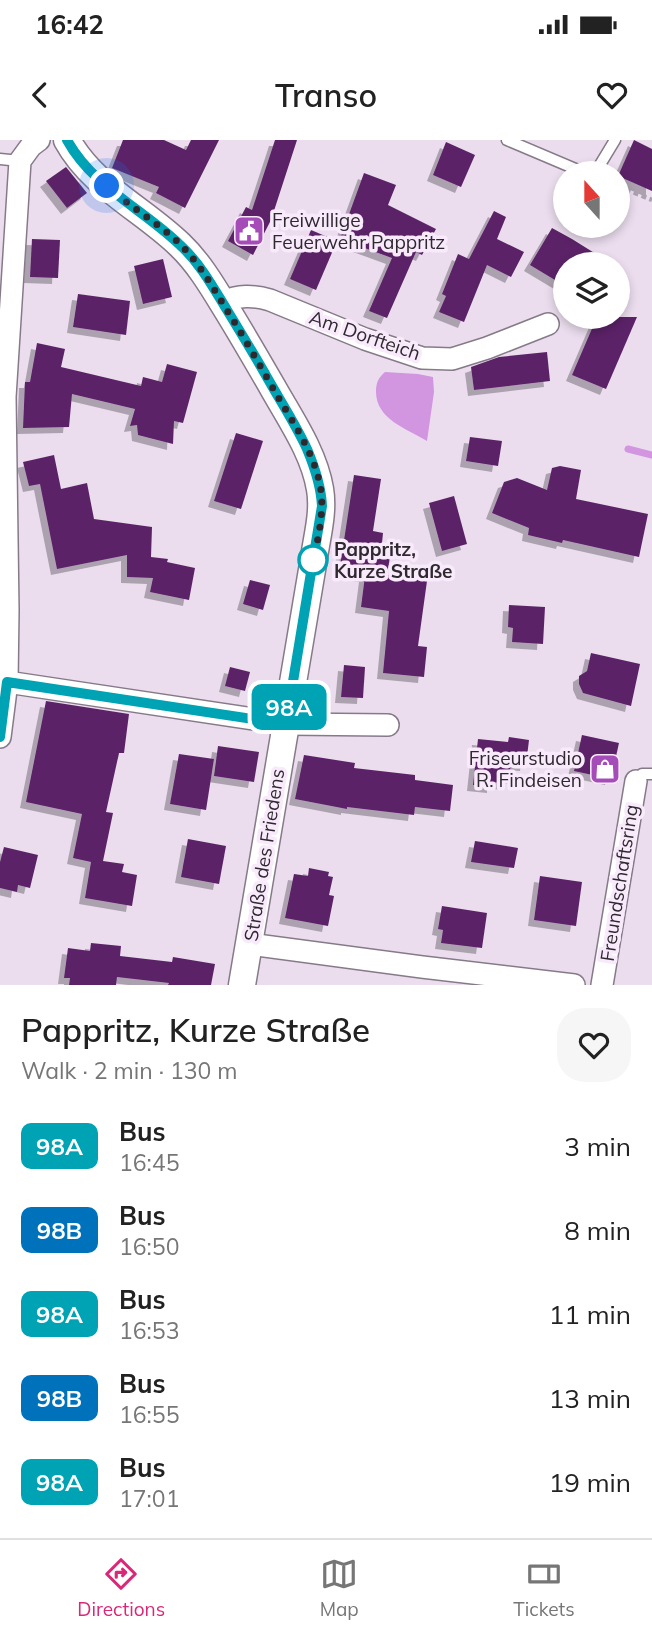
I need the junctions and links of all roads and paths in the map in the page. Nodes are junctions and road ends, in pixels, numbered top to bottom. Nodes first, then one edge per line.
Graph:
1 (39, 140) edge
2 (68, 140) edge
3 (507, 140) edge
4 (615, 140) edge
5 (10, 160) edge
6 (556, 161) edge
7 (602, 161) edge
8 (630, 191) edge
9 (652, 200) edge
10 (222, 302) junction
11 (548, 324) dead end
12 (2, 455) edge
13 (7, 682) junction
14 (286, 724) junction
15 (388, 725) dead end
16 (0, 737) edge
17 (644, 778) edge
18 (249, 944) junction
19 (242, 985) edge
20 (574, 985) edge
21 (602, 985) edge

1 - 5 street
2 - 10 street, Straße des Friedens
3 - 6 lane
4 - 7 lane
5 - 12 street
8 - 9 path
10 - 11 street, Am Dorfteich
10 - 14 street, Straße des Friedens
12 - 13 street
13 - 14 street
13 - 16 street
14 - 15 street
14 - 18 street, Straße des Friedens
17 - 21 street, Freundschaftsring
18 - 19 street, Straße des Friedens
18 - 20 street

